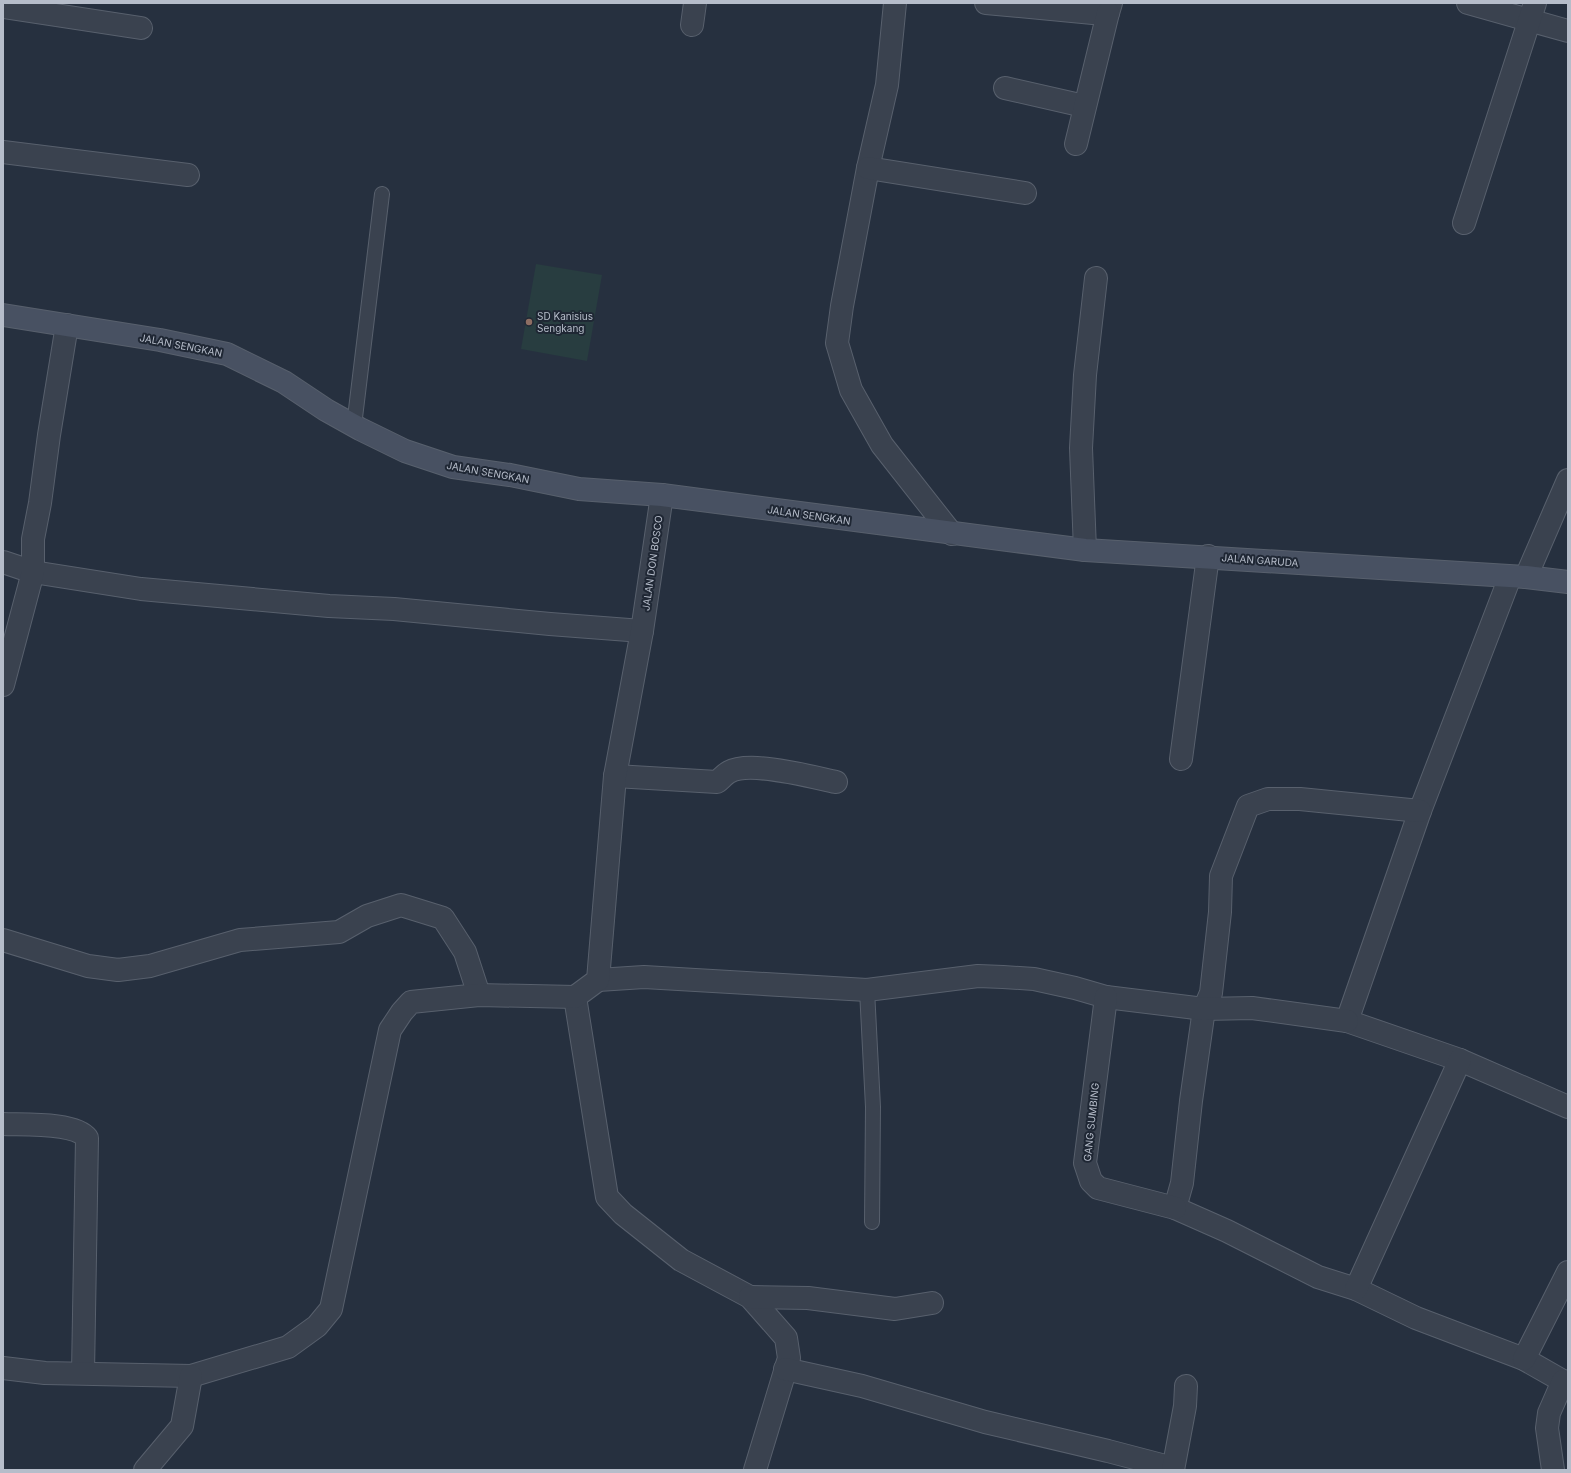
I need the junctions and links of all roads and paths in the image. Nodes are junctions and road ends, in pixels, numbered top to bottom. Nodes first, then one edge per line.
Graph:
1 (695, 3) edge
2 (894, 3) edge
3 (986, 3) edge
4 (1468, 3) edge
5 (3, 7) edge
6 (1109, 8) edge
7 (1533, 11) edge
8 (692, 25) dead end
9 (141, 28) dead end
10 (1568, 31) edge
11 (1005, 88) dead end
12 (1084, 106) junction
13 (1076, 144) dead end
14 (3, 152) edge
15 (868, 168) junction
16 (188, 175) dead end
17 (1025, 193) dead end
18 (382, 194) dead end
19 (1464, 223) dead end
20 (1096, 278) dead end
21 (3, 315) edge
22 (67, 325) junction
23 (354, 426) junction
24 (1568, 480) edge
25 (662, 495) junction
26 (952, 534) junction
27 (1085, 550) junction
28 (1208, 556) junction
29 (3, 562) edge
30 (33, 572) junction
31 (1518, 577) junction
32 (1568, 582) edge
33 (642, 631) junction
34 (3, 686) edge
35 (1181, 759) dead end
36 (615, 776) junction
37 (836, 782) dead end
38 (1420, 811) junction
39 (3, 940) edge
40 (598, 980) junction
41 (867, 990) junction
42 (479, 995) junction
43 (575, 997) junction
44 (1106, 997) junction
45 (1204, 1009) junction
46 (1347, 1021) junction
47 (1460, 1060) junction
48 (1568, 1107) edge
49 (3, 1124) edge
50 (1175, 1208) junction
51 (872, 1222) dead end
52 (1568, 1272) edge
53 (1356, 1289) junction
54 (750, 1297) junction
55 (932, 1303) dead end
56 (1524, 1359) junction
57 (3, 1368) edge
58 (785, 1369) junction
59 (83, 1372) junction
60 (191, 1376) junction
61 (1565, 1382) edge
62 (1186, 1386) dead end
63 (1173, 1469) edge
64 (145, 1470) edge
65 (755, 1470) edge
66 (1553, 1470) edge

1 - 8 street
2 - 15 street
3 - 6 street
4 - 7 street
5 - 9 street
6 - 12 street
7 - 10 street
7 - 19 street
11 - 12 street
12 - 13 street
14 - 16 street
15 - 17 street
15 - 26 street
18 - 23 lane
20 - 27 street
21 - 22 main road, JALAN SENGKAN
22 - 23 main road, JALAN SENGKAN
22 - 30 street
23 - 25 main road, JALAN SENGKAN
24 - 31 street
25 - 26 main road, JALAN SENGKAN
25 - 33 street, JALAN DON BOSCO
26 - 27 main road, JALAN GARUDA
27 - 28 main road, JALAN GARUDA
28 - 31 main road, JALAN GARUDA
28 - 35 street
29 - 30 street
30 - 33 street
30 - 34 street
31 - 32 main road, JALAN GARUDA
31 - 38 street
33 - 36 street, JALAN DON BOSCO
36 - 37 street
36 - 40 street, JALAN DON BOSCO
38 - 45 street
38 - 46 street
39 - 42 street
40 - 41 street
40 - 43 street
41 - 44 street
41 - 51 lane
42 - 43 street
42 - 60 street
43 - 54 street
44 - 45 street
44 - 50 street, GANG SUMBING
45 - 46 street
45 - 50 street
46 - 47 street
47 - 48 street
47 - 53 street
49 - 59 street
50 - 53 street, GANG SUMBING
52 - 56 street
53 - 56 street, GANG SUMBING
54 - 55 street
54 - 58 street
56 - 61 street, GANG SUMBING
57 - 59 street
58 - 63 street
58 - 65 street
59 - 60 street
60 - 64 street
61 - 66 street
62 - 63 street

